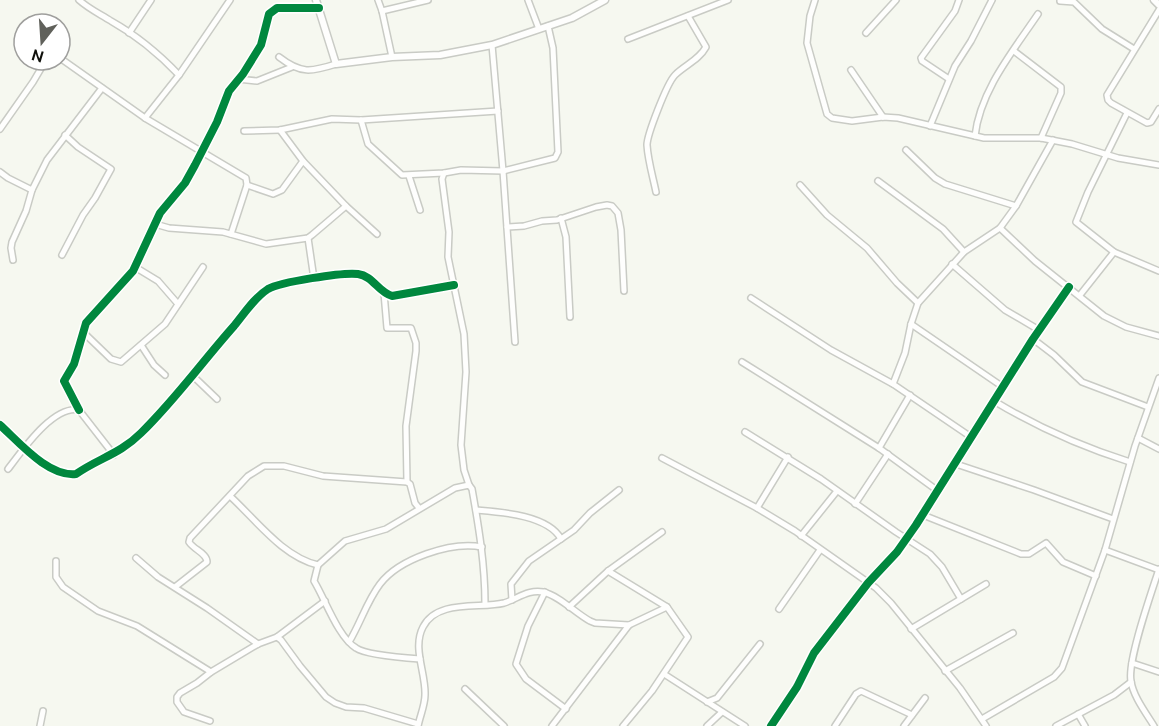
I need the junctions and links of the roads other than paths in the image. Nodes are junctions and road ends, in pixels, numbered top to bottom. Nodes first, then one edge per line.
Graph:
1 (79, 0) edge
2 (151, 0) edge
3 (230, 0) edge
4 (316, 0) edge
5 (378, 0) edge
6 (428, 0) edge
7 (528, 0) edge
8 (605, 0) edge
9 (728, 0) edge
10 (896, 0) edge
11 (959, 0) edge
12 (992, 0) edge
13 (1154, 0) edge
14 (816, 1) edge
15 (1060, 1) edge
16 (1159, 5) edge
17 (319, 8) junction
18 (1159, 10) edge
19 (382, 11) junction
20 (1038, 14) dead end
21 (688, 16) junction
22 (548, 26) junction
23 (539, 29) junction
24 (129, 33) junction
25 (866, 33) dead end
26 (628, 39) dead end
27 (492, 45) junction
28 (1134, 49) junction
29 (1014, 51) junction
30 (279, 57) dead end
31 (392, 57) junction
32 (336, 64) junction
33 (72, 67) edge
34 (292, 67) junction
35 (851, 70) dead end
36 (39, 72) edge
37 (179, 75) junction
38 (238, 79) junction
39 (949, 80) junction
40 (102, 88) junction
41 (1159, 109) edge
42 (498, 111) junction
43 (1127, 113) junction
44 (883, 117) junction
45 (145, 118) junction
46 (361, 120) junction
47 (930, 126) junction
48 (0, 129) edge
49 (280, 130) junction
50 (244, 131) dead end
51 (65, 135) junction
52 (975, 136) junction
53 (1041, 138) junction
54 (1053, 140) junction
55 (906, 150) dead end
56 (202, 151) junction
57 (1106, 155) junction
58 (303, 161) junction
59 (1159, 165) edge
60 (503, 171) junction
61 (0, 172) edge
62 (444, 173) junction
63 (409, 176) junction
64 (878, 181) dead end
65 (247, 185) junction
66 (800, 185) dead end
67 (32, 190) junction
68 (656, 192) dead end
69 (346, 206) junction
70 (1016, 206) junction
71 (420, 210) dead end
72 (561, 218) junction
73 (154, 224) junction
74 (507, 227) junction
75 (1000, 228) junction
76 (231, 234) junction
77 (377, 234) dead end
78 (308, 237) junction
79 (964, 252) junction
80 (1114, 252) junction
81 (62, 255) dead end
82 (13, 260) dead end
83 (952, 264) junction
84 (135, 267) junction
85 (203, 267) dead end
86 (1159, 271) edge
87 (314, 279) junction
88 (454, 285) junction
89 (1069, 287) junction
90 (624, 291) dead end
91 (384, 293) junction
92 (1080, 296) junction
93 (751, 298) dead end
94 (918, 303) junction
95 (178, 304) junction
96 (570, 317) dead end
97 (911, 324) junction
98 (1039, 330) junction
99 (83, 332) junction
100 (1159, 336) edge
101 (1034, 339) junction
102 (515, 342) dead end
103 (141, 345) junction
104 (742, 362) dead end
105 (165, 375) dead end
106 (193, 376) junction
107 (1159, 378) edge
108 (893, 384) junction
109 (1003, 387) junction
110 (910, 395) junction
111 (217, 399) dead end
112 (994, 401) junction
113 (1148, 407) junction
114 (79, 410) junction
115 (0, 425) edge
116 (745, 432) dead end
117 (971, 437) junction
118 (1138, 438) junction
119 (24, 447) junction
120 (879, 448) junction
121 (1159, 449) edge
122 (888, 454) junction
123 (114, 455) junction
124 (788, 457) junction
125 (663, 458) dead end
126 (1130, 462) junction
127 (956, 464) junction
128 (8, 469) dead end
129 (407, 482) junction
130 (469, 485) junction
131 (619, 490) dead end
132 (837, 491) junction
133 (938, 491) junction
134 (231, 497) junction
135 (855, 504) junction
136 (419, 508) junction
137 (757, 508) junction
138 (476, 510) junction
139 (922, 515) junction
140 (1113, 519) junction
141 (662, 532) dead end
142 (801, 536) junction
143 (907, 538) junction
144 (561, 539) junction
145 (482, 547) junction
146 (820, 550) junction
147 (1105, 550) junction
148 (136, 558) dead end
149 (56, 561) dead end
150 (318, 566) junction
151 (1159, 569) edge
152 (608, 571) junction
153 (1096, 576) junction
154 (868, 583) junction
155 (986, 584) dead end
156 (175, 588) junction
157 (545, 592) junction
158 (961, 599) junction
159 (512, 600) junction
160 (325, 601) junction
161 (485, 604) junction
162 (569, 608) junction
163 (666, 608) junction
164 (779, 609) dead end
165 (629, 625) junction
166 (911, 629) junction
167 (1013, 633) dead end
168 (277, 637) junction
169 (349, 642) junction
170 (258, 644) junction
171 (760, 644) dead end
172 (420, 659) junction
173 (1132, 663) junction
174 (945, 671) junction
175 (211, 672) junction
176 (1159, 672) edge
177 (664, 674) junction
178 (1131, 682) junction
179 (465, 689) dead end
180 (717, 698) junction
181 (925, 698) dead end
182 (707, 702) junction
183 (715, 707) junction
184 (566, 709) junction
185 (43, 711) dead end
186 (722, 712) junction
187 (1078, 714) junction
188 (912, 715) junction
189 (982, 719) junction
190 (210, 721) dead end
191 (418, 725) edge
192 (40, 726) edge
193 (504, 726) edge
194 (552, 726) edge
195 (623, 726) edge
196 (707, 726) edge
197 (745, 726) edge
198 (771, 726) edge
199 (835, 726) edge
200 (904, 726) edge
201 (986, 726) edge
202 (1056, 726) edge
203 (1085, 726) edge
204 (1154, 726) edge

1 - 24 street
2 - 24 street
3 - 37 street
4 - 17 street
5 - 19 street
6 - 19 street
7 - 23 street
8 - 22 street
9 - 21 street
10 - 25 street
11 - 39 street
12 - 39 street
13 - 16 street
14 - 44 street
15 - 28 street
17 - 32 street
17 - 38 street
18 - 28 street
19 - 31 street
20 - 29 street
21 - 26 street
21 - 68 street
22 - 23 street
22 - 60 street
23 - 27 street
24 - 37 street
27 - 31 street
27 - 42 street
28 - 43 street
29 - 52 street
29 - 53 street
30 - 34 street
31 - 32 street
32 - 34 street
33 - 40 street
34 - 38 street
35 - 44 street
36 - 48 street
37 - 45 street
38 - 56 street
39 - 47 street
40 - 45 street
40 - 51 street
41 - 43 street
42 - 46 street
42 - 60 street
43 - 57 street
44 - 47 street
45 - 56 street
46 - 49 street
46 - 63 street
47 - 52 street
49 - 50 street
49 - 58 street
51 - 67 street
51 - 81 street
52 - 53 street
53 - 54 street
54 - 57 street
54 - 70 street
55 - 70 street
56 - 65 street
56 - 73 street
57 - 59 street
57 - 80 street
58 - 65 street
58 - 69 street
60 - 62 street
60 - 74 street
61 - 67 street
62 - 63 street
62 - 88 street
63 - 71 street
64 - 79 street
65 - 76 street
66 - 94 street
67 - 82 street
69 - 77 street
69 - 78 street
70 - 75 street
72 - 74 street
72 - 90 street
72 - 96 street
73 - 76 street
73 - 84 street
74 - 102 street
75 - 79 street
75 - 89 street
76 - 78 street
78 - 87 street
79 - 83 street
80 - 86 street
80 - 92 street
83 - 94 street
83 - 98 street
84 - 95 street
84 - 99 street
85 - 95 street
87 - 91 street
87 - 106 street
88 - 91 street
88 - 130 street
89 - 92 street
89 - 98 street
91 - 129 street
92 - 100 street
93 - 108 street
94 - 97 street
95 - 103 street
97 - 108 street
97 - 109 street
98 - 101 street
99 - 103 street
99 - 114 street
101 - 109 street
101 - 113 street
103 - 105 street
104 - 120 street
106 - 111 street
106 - 123 street
107 - 113 street
108 - 110 street
109 - 112 street
110 - 117 street
110 - 120 street
112 - 117 street
112 - 126 street
113 - 118 street
114 - 119 street
114 - 123 street
115 - 119 street
116 - 124 street
117 - 127 street
118 - 121 street
118 - 126 street
119 - 123 street
119 - 128 street
120 - 122 street
122 - 133 street
122 - 135 street
124 - 132 street
124 - 137 street
125 - 137 street
126 - 140 street
127 - 133 street
127 - 140 street
129 - 134 street
129 - 136 street
130 - 136 street
130 - 138 street
131 - 144 street
132 - 135 street
132 - 142 street
133 - 139 street
134 - 150 street
134 - 156 street
135 - 143 street
136 - 150 street
137 - 142 street
138 - 144 street
138 - 145 street
139 - 143 street
139 - 153 street
140 - 147 street
141 - 152 street
142 - 146 street
143 - 154 street
143 - 158 street
144 - 159 street
145 - 161 street
145 - 169 street
146 - 154 street
146 - 164 street
147 - 151 street
147 - 153 street
148 - 156 street
149 - 175 street
150 - 160 street
151 - 173 street
152 - 162 street
152 - 163 street
153 - 189 street
154 - 166 street
154 - 198 street
155 - 158 street
156 - 170 street
157 - 159 street
157 - 162 street
157 - 184 street
158 - 166 street
159 - 161 street
160 - 168 street
160 - 169 street
161 - 172 street
162 - 165 street
163 - 165 street
163 - 177 street
165 - 184 street
166 - 174 street
167 - 174 street
168 - 170 street
168 - 191 street
169 - 172 street
170 - 175 street
171 - 180 street
172 - 191 street
173 - 176 street
173 - 178 street
174 - 189 street
175 - 190 street
177 - 182 street
177 - 195 street
178 - 187 street
178 - 204 street
179 - 193 street
180 - 182 street
180 - 183 street
181 - 188 street
182 - 183 street
183 - 186 street
184 - 194 street
185 - 192 street
186 - 196 street
186 - 197 street
187 - 202 street
187 - 203 street
188 - 199 street
188 - 200 street
189 - 201 street

